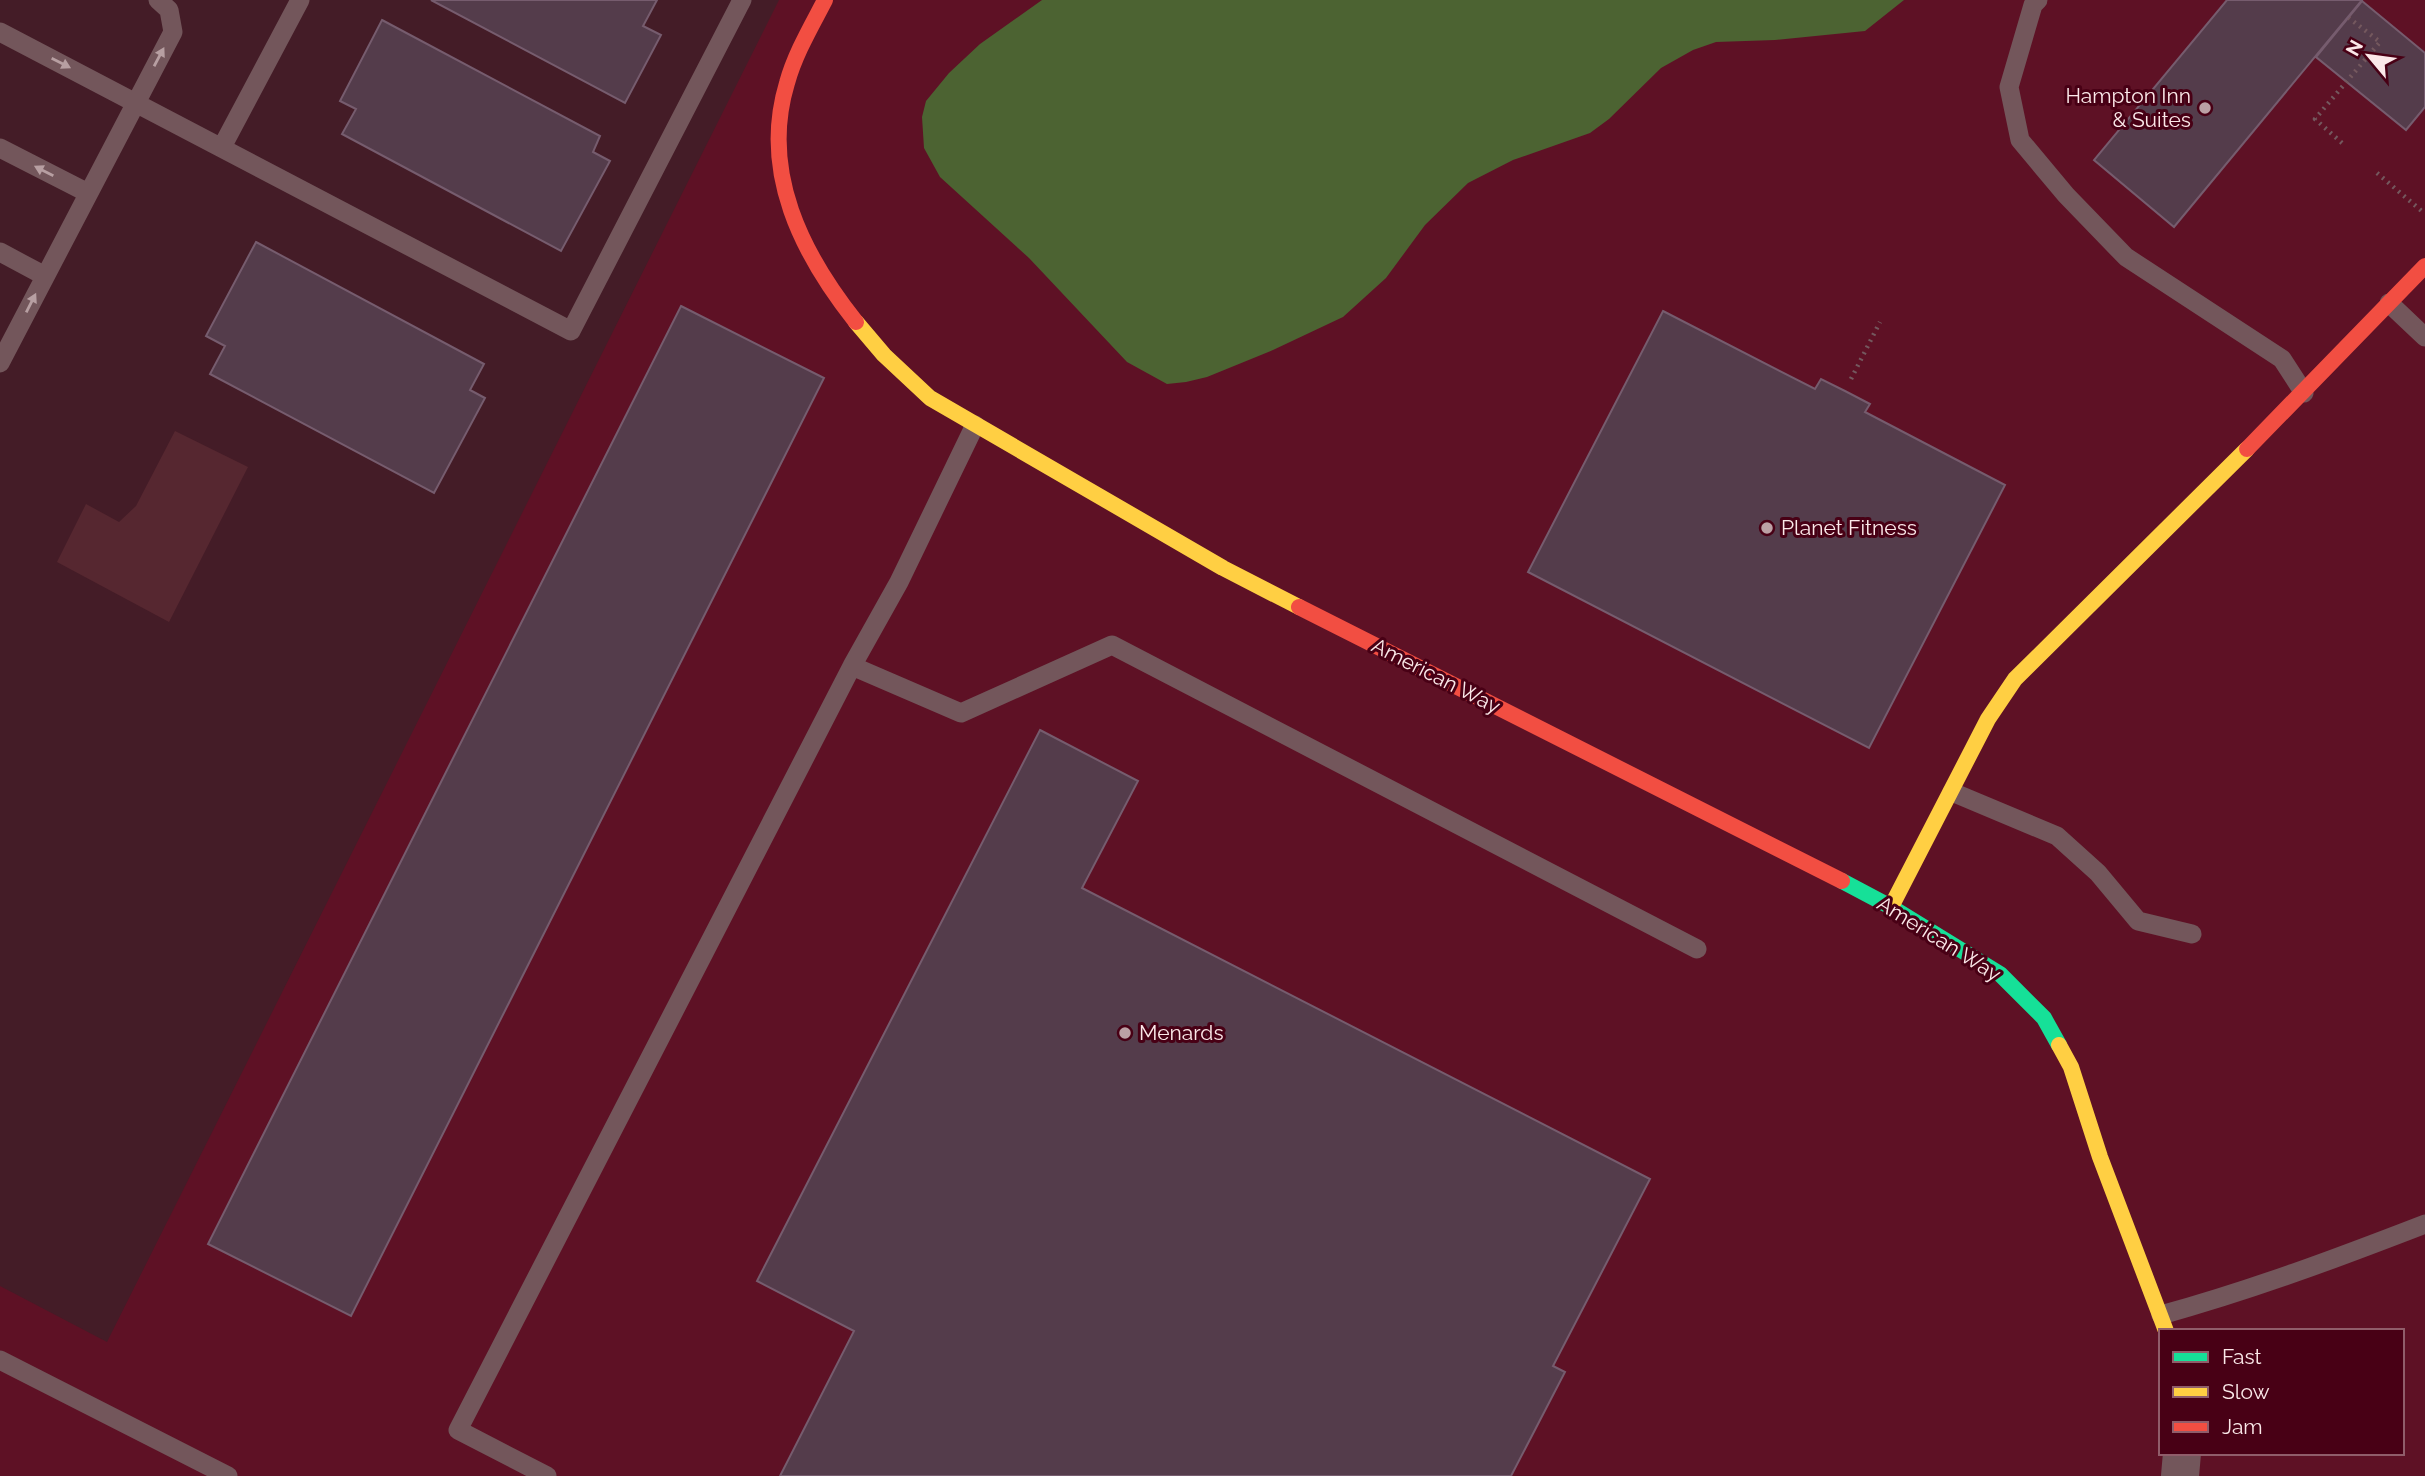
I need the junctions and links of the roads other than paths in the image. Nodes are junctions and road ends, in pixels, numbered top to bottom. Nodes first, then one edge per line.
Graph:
1 (158, 0) edge
2 (300, 0) edge
3 (742, 0) edge
4 (825, 0) edge
5 (2038, 0) edge
6 (0, 32) edge
7 (135, 102) junction
8 (222, 147) junction
9 (0, 148) edge
10 (88, 193) junction
11 (0, 252) edge
12 (2425, 266) edge
13 (46, 276) junction
14 (2389, 303) junction
15 (2425, 337) edge
16 (0, 363) edge
17 (2304, 393) junction
18 (975, 425) junction
19 (852, 666) junction
20 (1952, 792) junction
21 (1891, 907) junction
22 (2192, 933) dead end
23 (1697, 949) dead end
24 (2425, 1224) edge
25 (2163, 1323) edge
26 (0, 1360) edge
27 (2182, 1455) edge
28 (228, 1476) edge
29 (547, 1476) edge
30 (2180, 1476) edge

7 -> 1 lane
2 - 8 lane
3 - 8 lane
4 - 18 street, American Way
5 - 17 lane
6 -> 7 lane
7 - 8 lane
7 - 10 lane
10 -> 9 lane
10 - 13 lane
11 - 13 lane
12 - 14 street
16 -> 13 lane
14 - 15 lane
14 - 17 street
17 - 20 street
18 - 19 lane
18 - 21 street, American Way
19 - 23 lane
19 - 29 lane
20 - 21 street
20 - 22 lane
21 - 25 street, American Way
24 - 25 lane
26 - 28 lane
27 - 30 street

